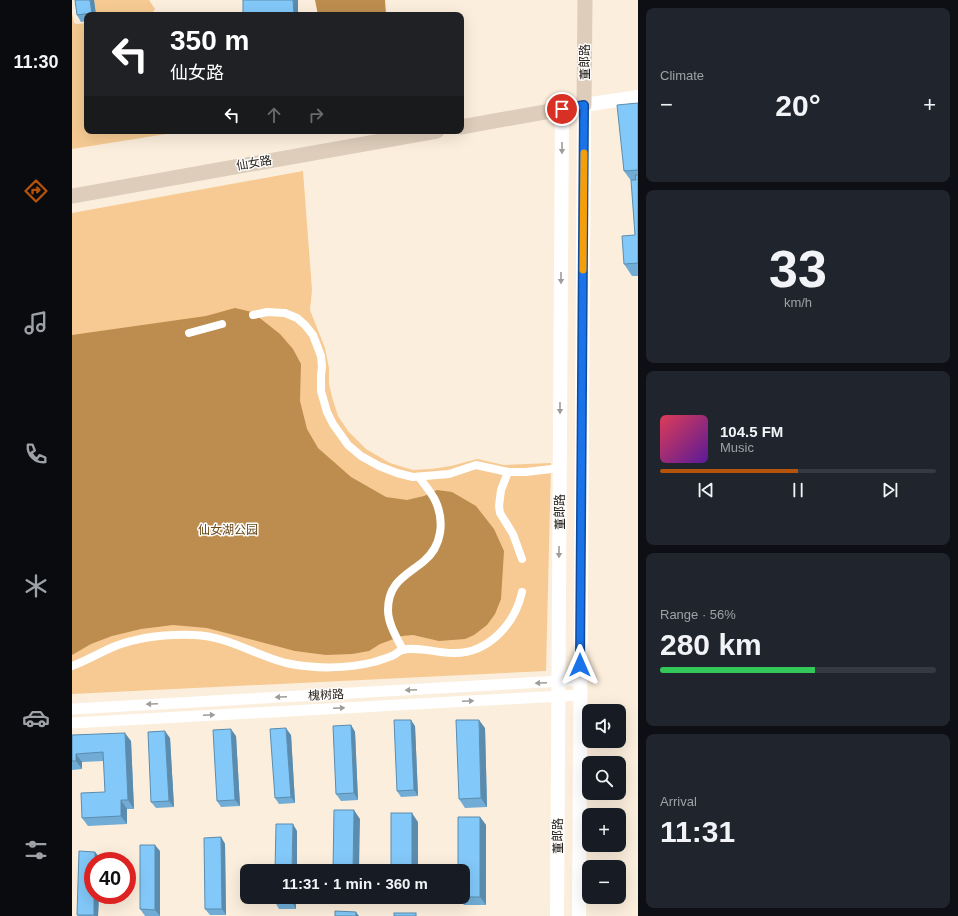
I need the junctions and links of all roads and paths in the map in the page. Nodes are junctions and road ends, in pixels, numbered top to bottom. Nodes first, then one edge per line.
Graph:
1 (585, 0) edge
2 (638, 97) edge
3 (584, 105) junction
4 (562, 109) junction
5 (464, 126) edge
6 (420, 134) edge
7 (72, 196) edge
8 (255, 315) dead end
9 (222, 324) dead end
10 (189, 333) dead end
11 (560, 468) junction
12 (508, 472) junction
13 (419, 477) junction
14 (522, 559) dead end
15 (522, 592) dead end
16 (403, 650) junction
17 (72, 666) edge
18 (580, 680) junction
19 (559, 682) junction
20 (580, 695) junction
21 (559, 696) junction
22 (72, 709) edge
23 (72, 723) edge
24 (557, 916) edge
25 (578, 916) edge

1 - 3 main road, 董郎路
2 - 3 street
3 - 4 main road
3 - 18 street, 董郎路
4 - 5 main road
4 -> 11 street, 董郎路
6 - 7 main road, 仙女路
8 - 13 street
9 - 10 street
11 - 12 street
11 -> 19 street, 董郎路
12 - 13 street
12 - 14 street
13 - 16 street
15 - 16 street
16 - 17 street
18 - 19 street, 槐树路
18 - 20 street, 董郎路
19 - 21 street, 董郎路
19 -> 22 street, 槐树路
20 - 21 street, 槐树路
20 - 25 street, 董郎路
23 -> 21 street, 槐树路
21 - 24 street, 董郎路

